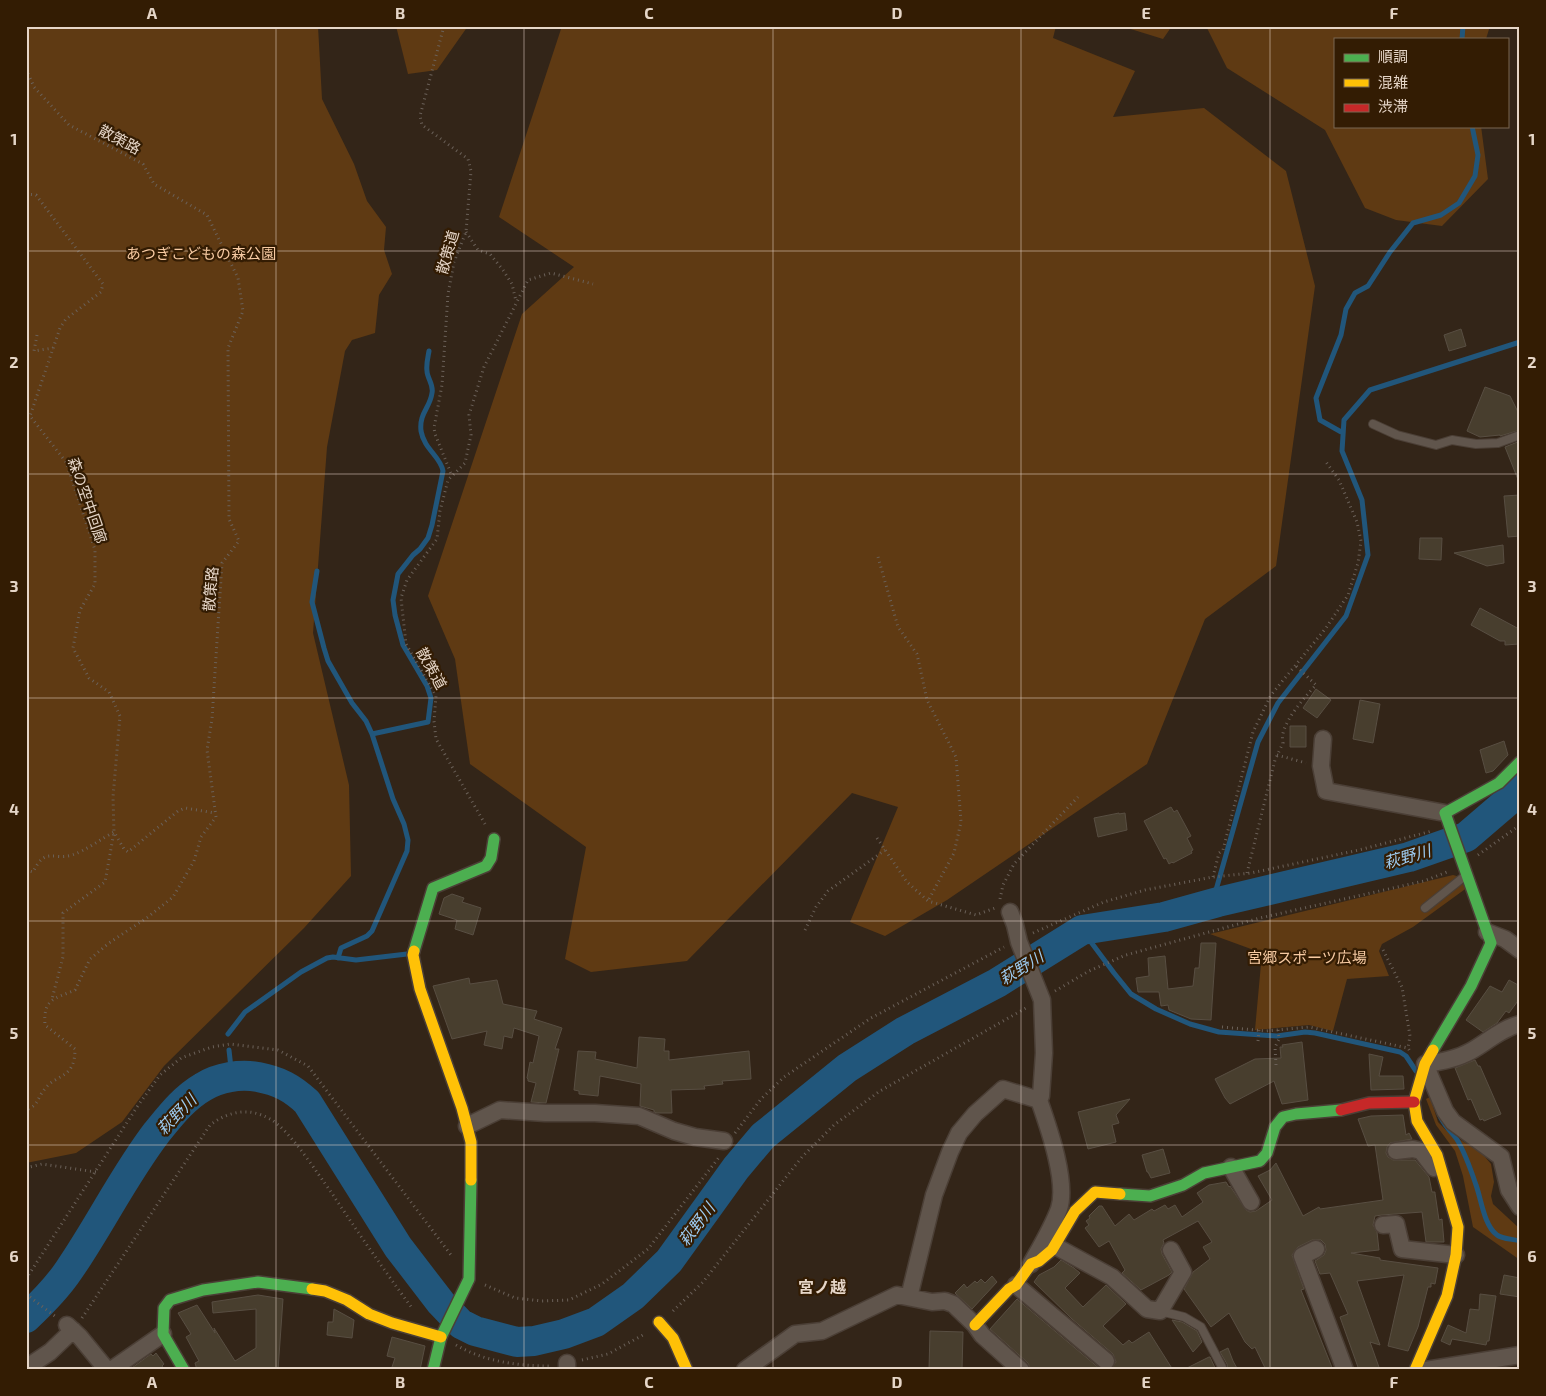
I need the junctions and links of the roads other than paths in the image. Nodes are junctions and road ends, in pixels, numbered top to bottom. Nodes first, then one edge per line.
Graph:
1 (1373, 424) dead end
2 (1520, 435) edge
3 (1323, 739) dead end
4 (1520, 762) edge
5 (1447, 819) junction
6 (494, 839) road end
7 (1466, 868) junction
8 (1425, 908) dead end
9 (1010, 912) dead end
10 (1487, 932) junction
11 (1520, 950) edge
12 (1517, 1021) edge
13 (1424, 1069) junction
14 (1039, 1100) junction
15 (1414, 1102) junction
16 (467, 1126) junction
17 (724, 1141) dead end
18 (1396, 1151) dead end
19 (1231, 1168) junction
20 (1444, 1176) junction
21 (1251, 1202) dead end
22 (1520, 1207) edge
23 (1395, 1224) dead end
24 (1055, 1246) junction
25 (1171, 1250) dead end
26 (1456, 1255) junction
27 (1303, 1256) dead end
28 (1031, 1264) junction
29 (1016, 1285) junction
30 (908, 1297) junction
31 (1160, 1311) junction
32 (659, 1322) road end
33 (975, 1324) junction
34 (163, 1334) junction
35 (443, 1335) junction
36 (1520, 1355) edge
37 (1106, 1361) dead end
38 (1470, 1367) edge
39 (26, 1368) edge
40 (104, 1370) edge
41 (111, 1370) edge
42 (184, 1370) edge
43 (433, 1370) edge
44 (687, 1370) edge
45 (745, 1370) edge
46 (1021, 1370) edge
47 (1222, 1370) edge
48 (1345, 1370) edge
49 (1415, 1370) edge
50 (1426, 1370) edge

1 - 2 lane
3 - 5 street
4 - 5 street
5 - 7 street
6 - 16 street
7 - 8 lane
7 - 10 street
9 - 14 street
10 - 11 street
10 - 13 street
12 - 13 street
13 - 15 street
13 - 22 street
14 - 28 street
14 - 30 street
15 - 19 street
15 - 20 street
16 - 17 street
16 - 35 street
18 - 20 street
19 - 21 street
19 - 24 street
20 - 26 street
23 - 26 street
24 - 28 street
24 - 31 street
25 - 31 street
26 - 49 street
27 - 48 street
28 - 29 street
29 - 33 street
29 - 37 street
30 - 33 street
30 - 45 street
31 - 47 lane
32 - 44 street
33 - 46 street
34 - 35 street
34 - 41 street
34 - 42 street
35 - 43 street
36 - 38 street
38 - 50 street
39 - 40 street

